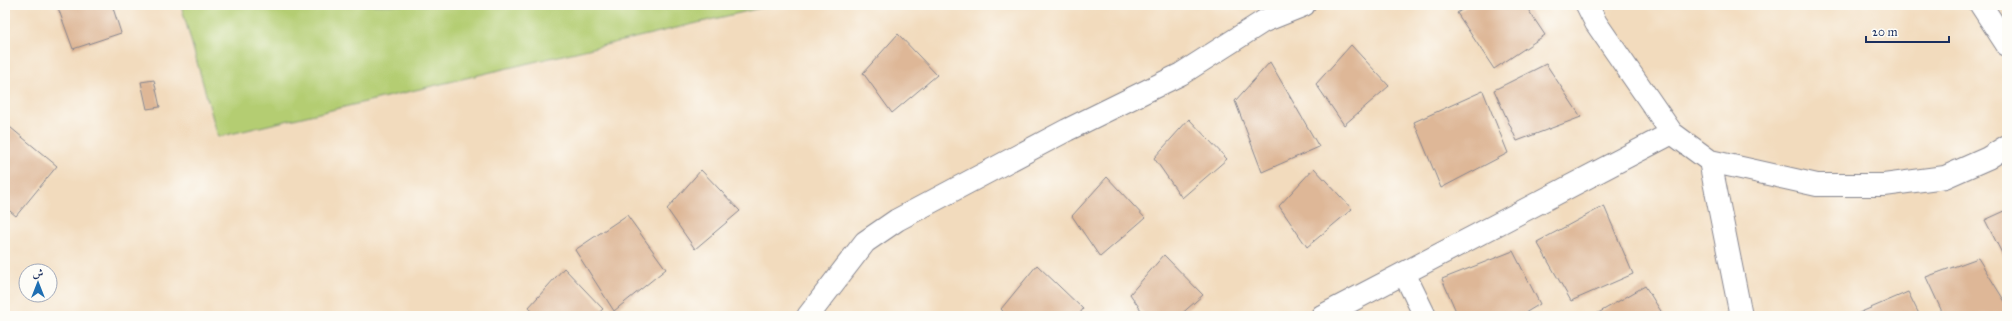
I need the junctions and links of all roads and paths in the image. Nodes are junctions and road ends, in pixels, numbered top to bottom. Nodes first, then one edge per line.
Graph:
1 (1304, 5) edge
2 (1587, 5) edge
3 (1981, 5) edge
4 (2007, 45) edge
5 (1672, 133) junction
6 (2007, 146) edge
7 (1710, 161) junction
8 (1404, 273) junction
9 (808, 316) edge
10 (1322, 316) edge
11 (1425, 316) edge
12 (1741, 316) edge

1 - 9 street
2 - 5 street
3 - 4 street
5 - 7 street
5 - 8 street
6 - 7 street
7 - 12 street
8 - 10 street
8 - 11 street

